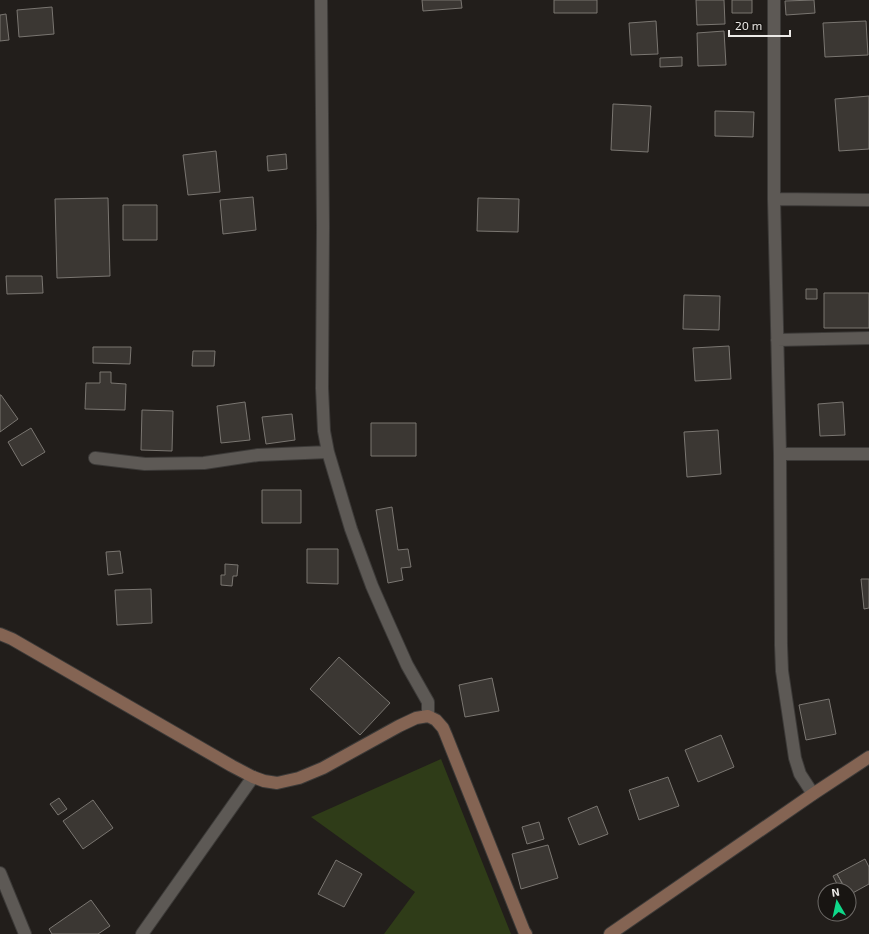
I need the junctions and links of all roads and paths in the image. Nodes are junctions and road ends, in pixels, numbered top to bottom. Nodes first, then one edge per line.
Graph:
1 (321, 0) edge
2 (774, 0) edge
3 (774, 199) junction
4 (869, 200) edge
5 (869, 338) edge
6 (777, 340) junction
7 (328, 452) junction
8 (780, 454) junction
9 (869, 454) edge
10 (96, 458) dead end
11 (0, 634) edge
12 (428, 716) junction
13 (869, 757) edge
14 (254, 777) junction
15 (813, 794) junction
16 (0, 873) edge
17 (525, 933) edge
18 (25, 934) edge
19 (142, 934) edge
20 (610, 934) edge

1 - 7 street
2 - 3 street
3 - 4 street
3 - 6 street
5 - 6 street
6 - 8 street
7 - 10 street
7 - 12 street
8 - 9 street
8 - 15 street
11 - 14 street
12 - 14 street
12 - 17 street
13 - 15 street
14 - 19 street
15 - 20 street
16 - 18 street

